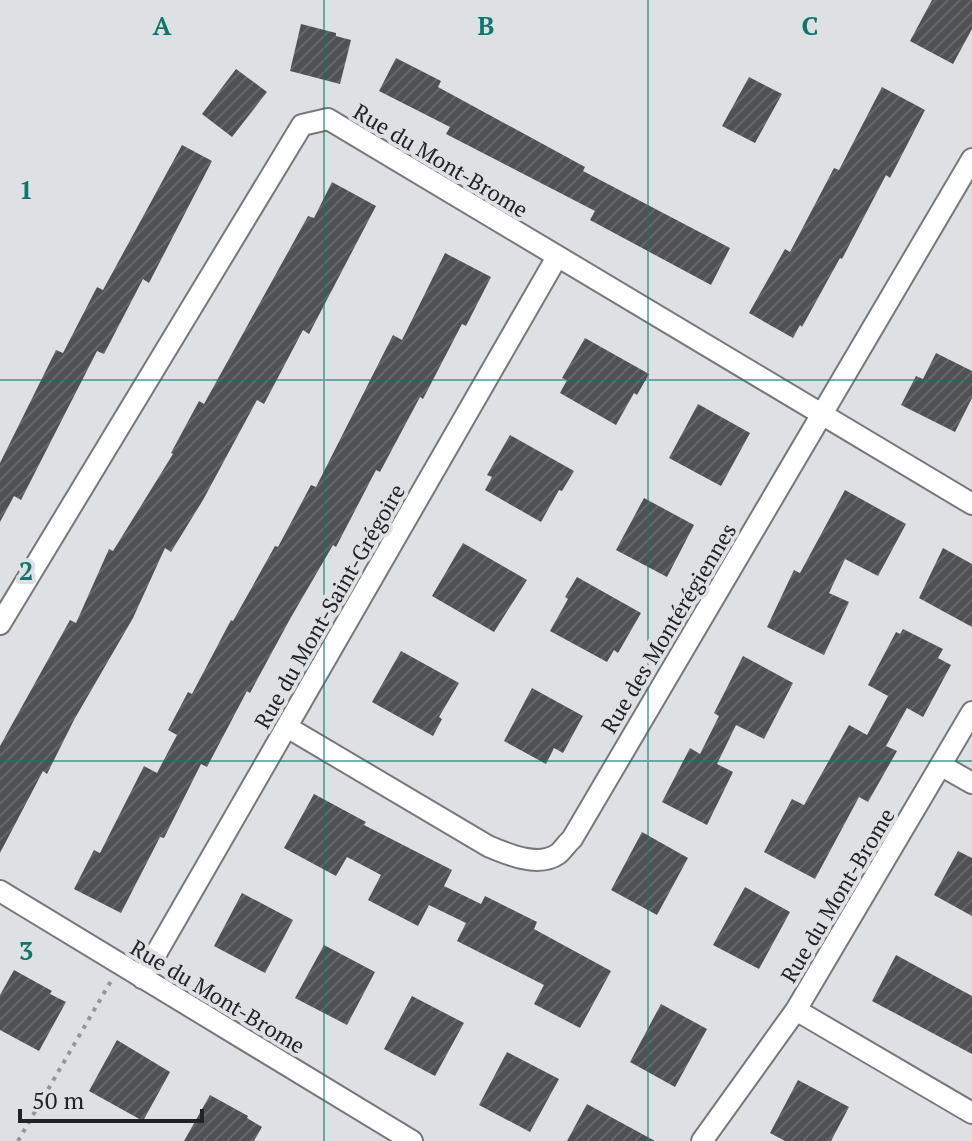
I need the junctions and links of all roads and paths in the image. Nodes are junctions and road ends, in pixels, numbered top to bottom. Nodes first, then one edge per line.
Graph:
1 (972, 159) edge
2 (557, 257) junction
3 (821, 415) junction
4 (972, 504) edge
5 (0, 624) edge
6 (972, 712) edge
7 (287, 727) junction
8 (942, 766) junction
9 (972, 783) edge
10 (0, 891) edge
11 (121, 965) junction
12 (142, 978) junction
13 (796, 1010) junction
14 (972, 1113) edge
15 (18, 1141) edge
16 (412, 1141) edge
17 (702, 1141) edge

1 - 3 street, Rue des Montérégiennes
2 - 3 street, Rue du Mont-Brome
2 - 5 street, Rue du Mont-Brome
2 - 7 street, Rue du Mont-Saint-Grégoire
3 - 4 street, Rue du Mont-Brome
3 - 7 street, Rue des Montérégiennes
6 - 8 street, Rue du Mont-Brome
7 - 12 street, Rue du Mont-Saint-Grégoire
8 - 9 street
8 - 13 street, Rue du Mont-Brome
10 - 11 street, Rue du Mont-Brome
11 - 12 street, Rue du Mont-Brome
11 - 15 path
12 - 16 street, Rue du Mont-Brome
13 - 14 street, Rue du Mont-Brome
13 - 17 street

